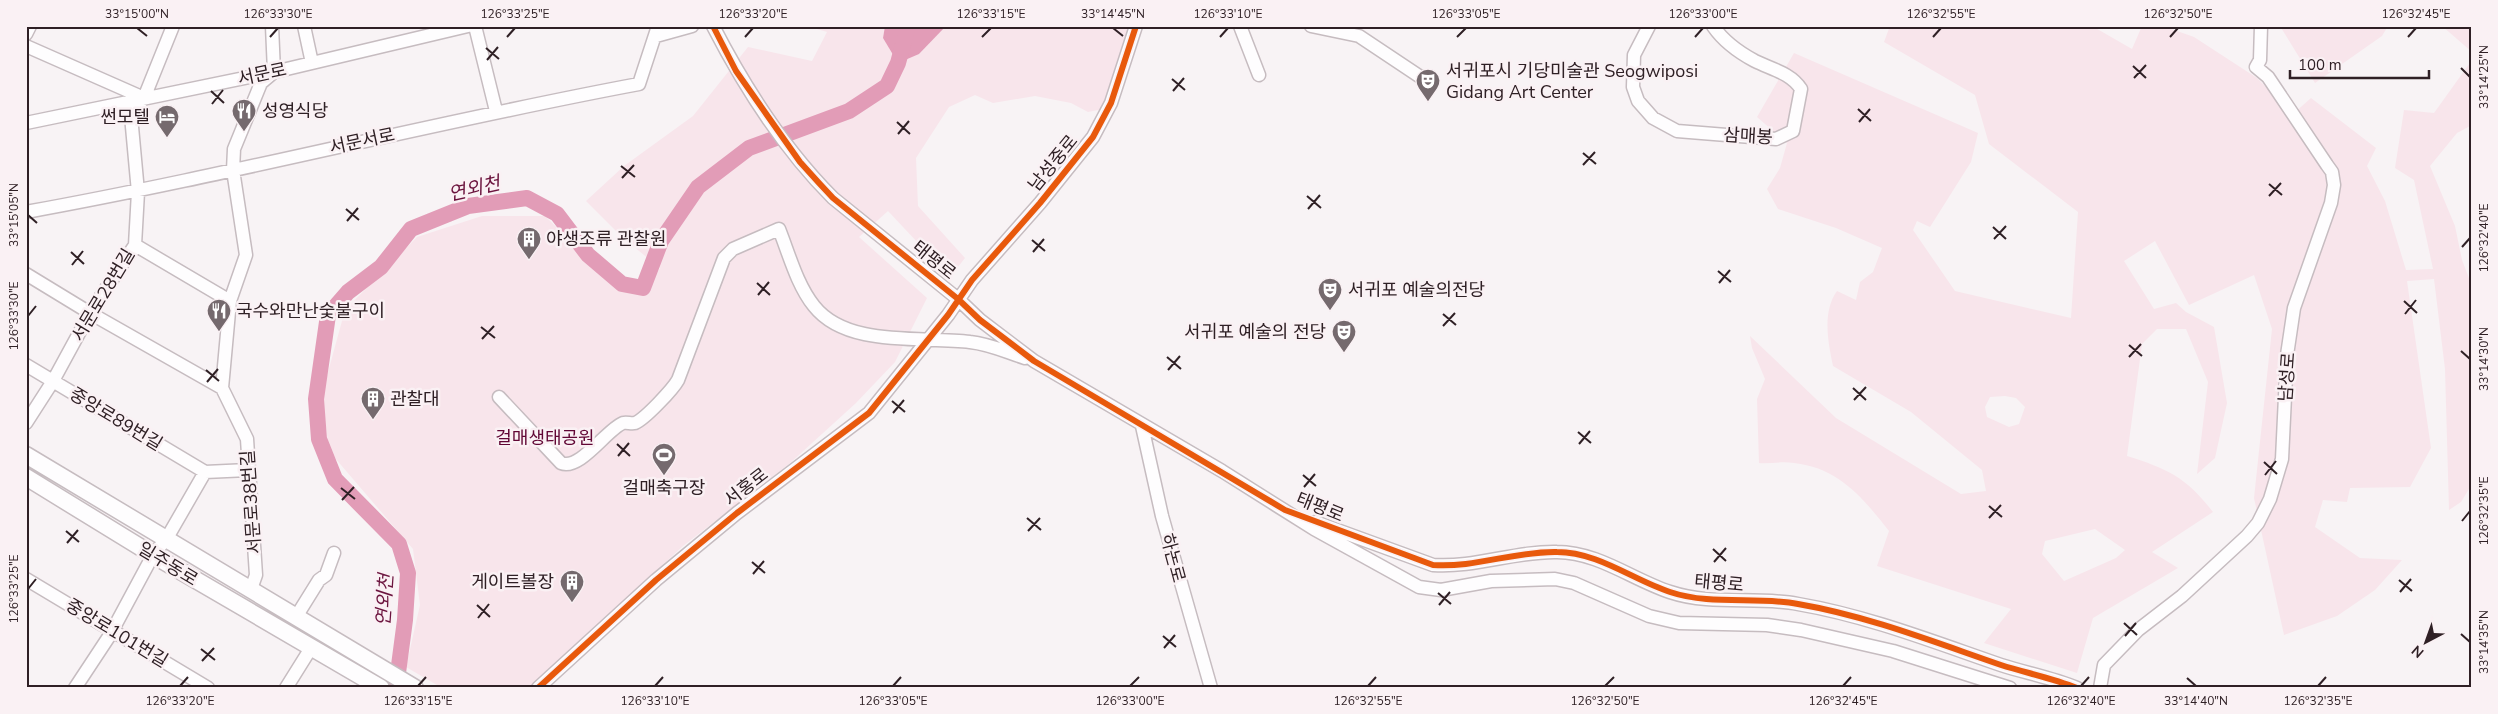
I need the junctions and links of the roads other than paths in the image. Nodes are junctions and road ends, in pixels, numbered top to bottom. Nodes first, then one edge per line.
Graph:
1 (30, 26) edge
2 (173, 26) edge
3 (272, 26) edge
4 (304, 26) edge
5 (468, 26) edge
6 (475, 26) edge
7 (692, 26) edge
8 (713, 26) edge
9 (1136, 26) edge
10 (1240, 26) edge
11 (1311, 26) edge
12 (1649, 26) edge
13 (1713, 26) edge
14 (2261, 26) edge
15 (657, 31) edge
16 (1361, 31) edge
17 (26, 34) edge
18 (26, 46) edge
19 (312, 63) junction
20 (274, 72) junction
21 (1259, 75) dead end
22 (1422, 78) dead end
23 (144, 98) junction
24 (496, 111) junction
25 (26, 123) edge
26 (233, 170) junction
27 (138, 192) junction
28 (26, 212) edge
29 (135, 245) junction
30 (26, 274) edge
31 (958, 299) junction
32 (230, 300) junction
33 (90, 313) junction
34 (928, 340) junction
35 (1034, 361) junction
36 (26, 366) edge
37 (53, 381) junction
38 (222, 388) junction
39 (499, 398) dead end
40 (26, 423) edge
41 (1142, 426) junction
42 (26, 455) edge
43 (248, 470) junction
44 (205, 472) junction
45 (26, 477) edge
46 (1286, 510) junction
47 (167, 538) junction
48 (334, 553) dead end
49 (153, 555) junction
50 (26, 579) edge
51 (251, 588) junction
52 (296, 617) junction
53 (112, 630) junction
54 (311, 648) junction
55 (75, 688) edge
56 (208, 688) edge
57 (286, 688) edge
58 (381, 688) edge
59 (415, 688) edge
60 (538, 688) edge
61 (1211, 688) edge
62 (2010, 688) edge
63 (2077, 688) edge
64 (2100, 688) edge

1 - 17 street
2 - 23 street, 서문로28번길
3 - 20 street
4 - 19 street
5 - 19 street, 서문로
6 - 24 street
7 - 15 street
8 - 31 street, 태평로
9 - 31 street, 남성중로
10 - 21 street
11 - 16 street
12 - 13 street, 삼매봉
14 - 64 street, 남성로
15 - 24 street, 서문서로
16 - 22 street
18 - 23 street
19 - 20 street, 서문로
20 - 23 street, 서문로
20 - 26 street
23 - 25 street, 서문로
23 - 27 street, 서문로28번길
24 - 26 street, 서문서로
26 - 27 street, 서문서로
26 - 32 street
27 - 28 street, 서문서로
27 - 29 street, 서문로28번길
29 - 32 street
29 - 33 street, 서문로28번길
30 - 33 street
31 - 34 street, 서홍로
31 - 35 street, 태평로
32 - 38 street
33 - 37 street, 서문로28번길
33 - 38 street
34 - 35 street
34 - 39 street
34 - 60 street, 서홍로
35 - 41 street, 태평로
36 - 37 street, 중앙로89번길
37 - 40 street, 서문로28번길
37 - 44 street, 중앙로89번길
38 - 43 street, 서문로38번길
41 - 46 street, 태평로
41 - 61 street, 하논로
42 - 47 main road, 일주동로
43 - 44 street
43 - 51 street, 서문로38번길
44 - 47 street
45 - 49 main road, 일주동로
46 - 62 street, 태평로
46 - 63 street, 태평로
47 - 49 street
47 - 51 main road, 일주동로
48 - 52 street
49 - 53 street
49 - 54 main road, 일주동로
50 - 53 street, 중앙로101번길
51 - 52 main road, 일주동로
52 - 59 main road, 일주동로
53 - 55 street
53 - 56 street, 중앙로101번길
54 - 57 street
54 - 58 main road, 일주동로

